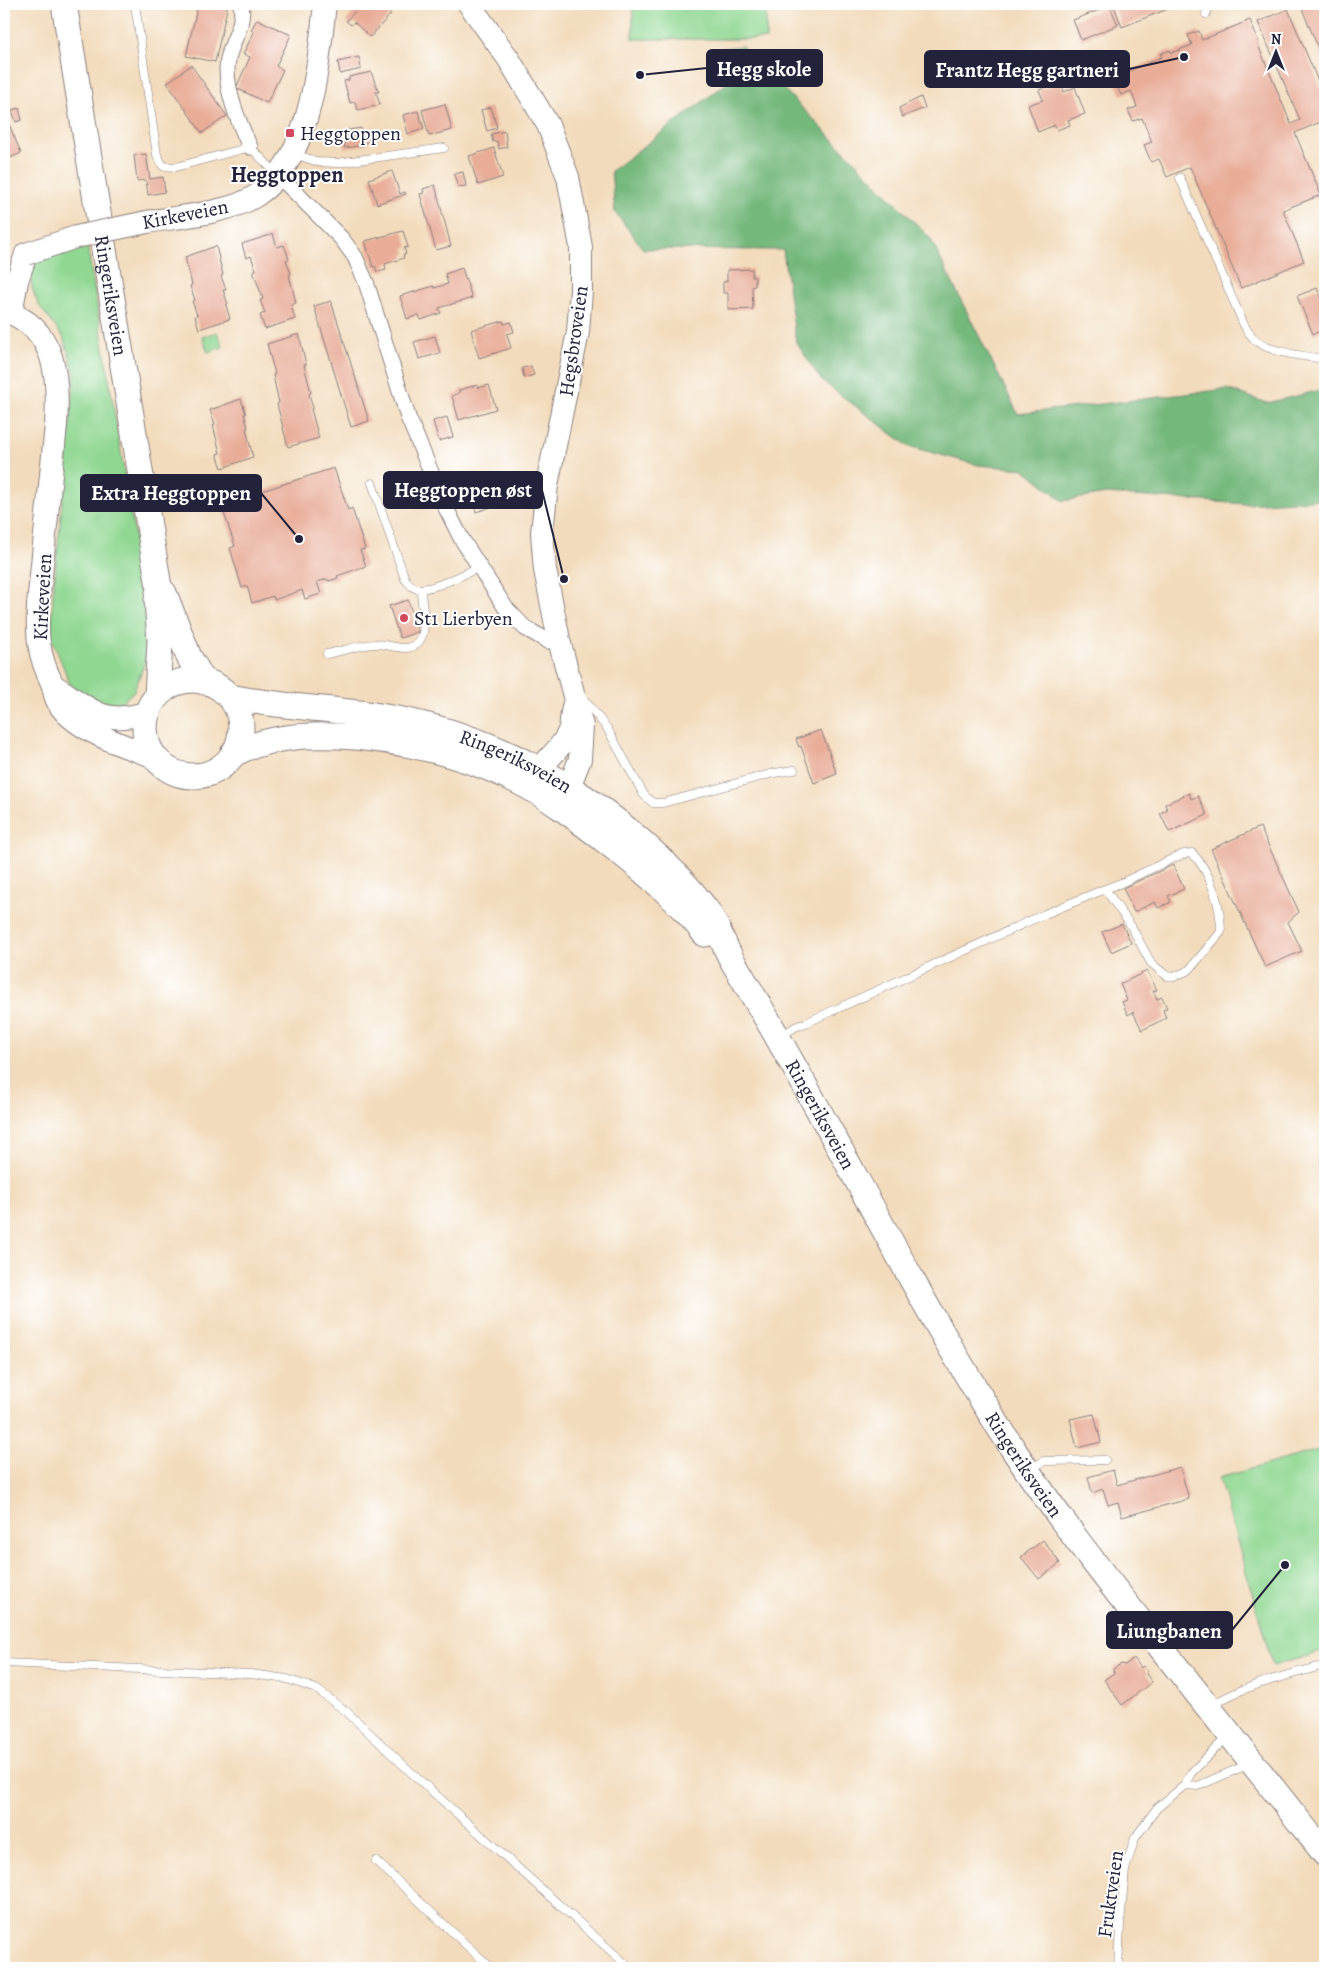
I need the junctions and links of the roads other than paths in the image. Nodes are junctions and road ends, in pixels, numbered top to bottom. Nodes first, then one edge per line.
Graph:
1 (64, 4) edge
2 (135, 4) edge
3 (241, 4) edge
4 (325, 4) edge
5 (469, 4) edge
6 (1208, 4) edge
7 (1206, 14) dead end
8 (250, 147) junction
9 (444, 148) dead end
10 (293, 154) junction
11 (278, 175) junction
12 (1180, 178) dead end
13 (26, 254) junction
14 (4, 264) edge
15 (7, 312) edge
16 (1325, 359) edge
17 (372, 483) dead end
18 (479, 567) junction
19 (160, 587) junction
20 (421, 590) junction
21 (559, 640) junction
22 (327, 654) dead end
23 (204, 682) junction
24 (54, 686) junction
25 (574, 693) junction
26 (230, 697) junction
27 (153, 704) junction
28 (233, 754) junction
29 (156, 757) junction
30 (539, 769) junction
31 (794, 770) dead end
32 (569, 787) junction
33 (543, 796) junction
34 (1105, 889) junction
35 (729, 956) junction
36 (778, 1038) junction
37 (1105, 1460) dead end
38 (1028, 1471) junction
39 (4, 1662) edge
40 (1325, 1665) edge
41 (1209, 1708) junction
42 (1230, 1734) junction
43 (1253, 1763) junction
44 (1186, 1785) junction
45 (1325, 1854) edge
46 (376, 1861) dead end
47 (490, 1968) edge
48 (630, 1968) edge
49 (1118, 1968) edge

1 - 19 main road, Ringeriksveien
2 - 8 lane
3 - 8 street
4 - 10 street, Kirkeveien
5 - 21 street, Hegsbroveien
6 - 7 lane
8 - 11 lane
9 - 10 lane
10 - 11 street, Kirkeveien
11 - 13 street, Kirkeveien, bridge
11 - 18 street
12 - 16 lane
13 - 14 street, Kirkeveien
13 - 15 street, Kirkeveien
15 - 24 street, Kirkeveien
17 - 20 lane
18 - 20 lane
18 - 21 street
19 - 23 main road, Ringeriksveien
19 - 27 main road, Ringeriksveien
20 - 22 lane
21 - 25 street, Hegsbroveien
23 - 26 main road
23 - 27 main road
24 - 27 street, Kirkeveien
24 - 29 street, Kirkeveien
25 - 30 street, Hegsbroveien
25 - 31 lane
25 - 32 street, Hegsbroveien
26 - 28 main road
26 - 30 main road, Ringeriksveien
27 - 29 main road
28 - 29 main road
28 - 33 main road, Ringeriksveien
30 - 32 main road, Ringeriksveien
30 - 33 street
32 - 33 street
32 - 35 main road, Ringeriksveien
33 - 35 main road, Ringeriksveien
34 - 34 lane, Ringeriksveien
34 - 36 lane, Ringeriksveien
35 - 36 main road, Ringeriksveien
36 - 38 main road, Ringeriksveien
37 - 38 lane
38 - 41 main road, Ringeriksveien
39 - 48 lane
40 - 41 lane
41 - 42 main road, Ringeriksveien
42 - 43 main road, Ringeriksveien
42 - 44 lane, Fruktveien
43 - 44 lane, Fruktveien
43 - 45 main road, Ringeriksveien
44 - 49 lane, Fruktveien
46 - 47 lane

